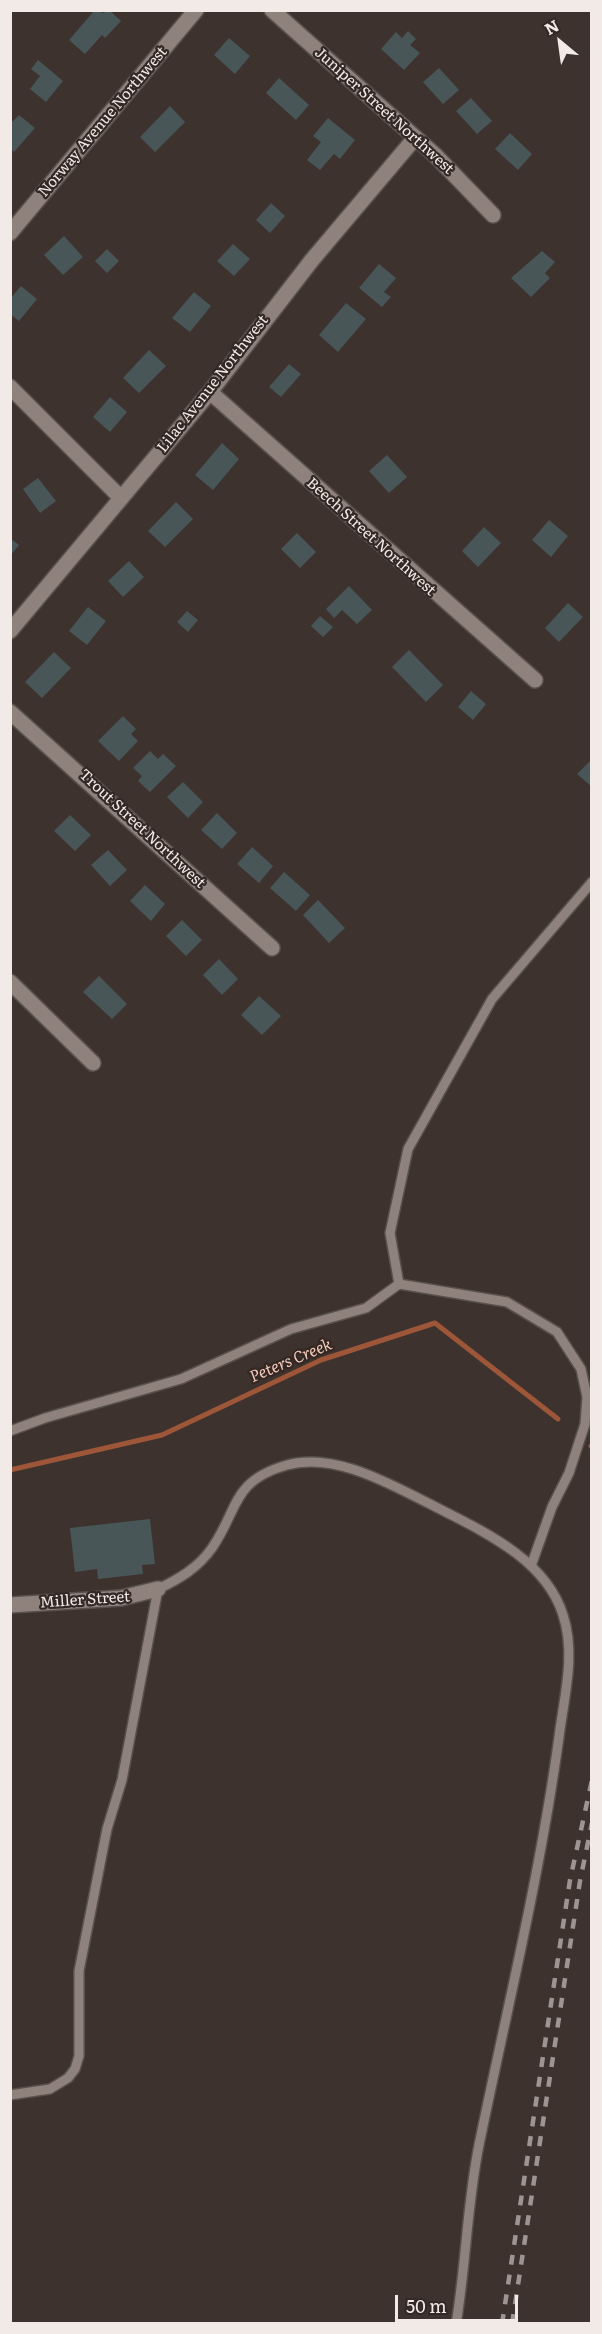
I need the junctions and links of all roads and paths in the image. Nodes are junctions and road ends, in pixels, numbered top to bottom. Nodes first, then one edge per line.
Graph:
1 (196, 10) edge
2 (272, 10) edge
3 (415, 138) junction
4 (493, 215) dead end
5 (10, 233) edge
6 (10, 387) edge
7 (210, 392) junction
8 (120, 498) junction
9 (10, 631) edge
10 (535, 680) dead end
11 (10, 712) edge
12 (591, 882) edge
13 (272, 948) dead end
14 (10, 982) edge
15 (93, 1063) dead end
16 (399, 1284) junction
17 (10, 1431) edge
18 (531, 1566) junction
19 (158, 1589) junction
20 (10, 1605) edge
21 (10, 2095) edge
22 (456, 2324) edge

1 - 5 street, Norway Avenue Northwest
2 - 3 street, Juniper Street Northwest
3 - 4 street, Juniper Street Northwest
3 - 7 street, Lilac Avenue Northwest
6 - 8 street
7 - 8 street, Lilac Avenue Northwest
7 - 10 street, Beech Street Northwest
8 - 9 street, Lilac Avenue Northwest
11 - 13 street, Trout Street Northwest
12 - 16 lane
14 - 15 street
16 - 17 lane
16 - 18 lane
18 - 19 lane
18 - 22 lane
19 - 20 street, Miller Street
19 - 21 lane

